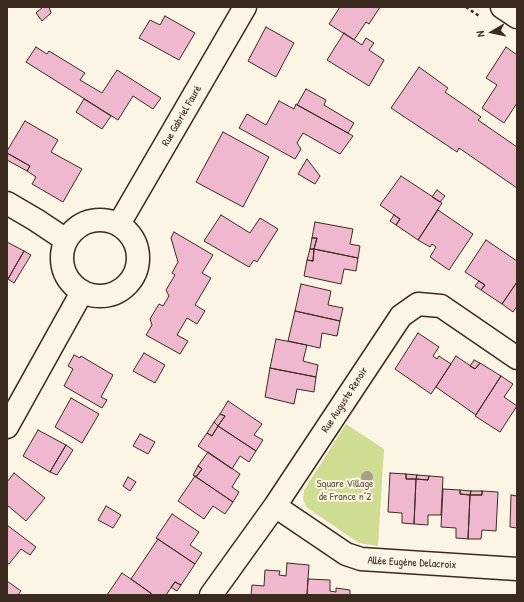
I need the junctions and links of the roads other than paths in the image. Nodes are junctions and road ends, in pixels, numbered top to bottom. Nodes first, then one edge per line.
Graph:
1 (245, 7) edge
2 (502, 7) edge
3 (517, 17) edge
4 (7, 203) edge
5 (119, 224) junction
6 (66, 240) junction
7 (82, 292) junction
8 (517, 358) edge
9 (7, 427) edge
10 (275, 506) junction
11 (517, 569) edge
12 (211, 595) edge

1 - 5 street, Rue Gabriel Fauré
2 - 3 street
4 - 6 street
5 - 6 street
5 - 7 street
6 - 7 street
7 - 9 street
8 - 10 street, Rue Auguste Renoir
10 - 11 street, Allée Eugène Delacroix
10 - 12 street, Rue Auguste Renoir

